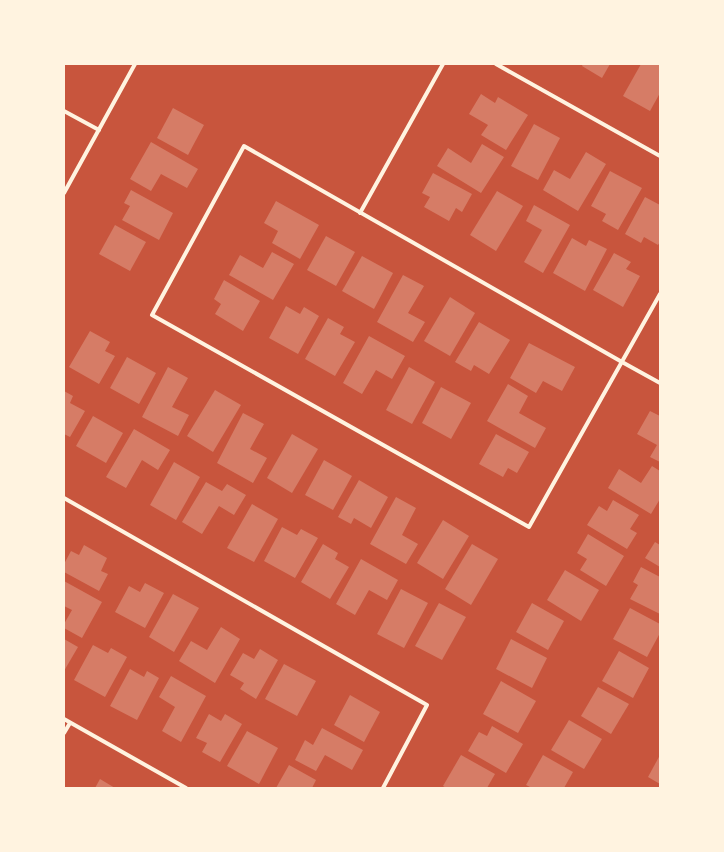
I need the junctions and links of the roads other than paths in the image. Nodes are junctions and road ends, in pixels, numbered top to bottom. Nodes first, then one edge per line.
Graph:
1 (135, 64) edge
2 (443, 64) edge
3 (496, 64) edge
4 (64, 111) edge
5 (99, 130) junction
6 (660, 156) edge
7 (64, 193) edge
8 (360, 213) junction
9 (660, 294) edge
10 (622, 362) junction
11 (660, 383) edge
12 (64, 498) edge
13 (64, 720) edge
14 (70, 723) junction
15 (64, 733) edge
16 (186, 788) edge
17 (383, 788) edge

1 - 5 street
2 - 8 street
3 - 6 street
4 - 5 street
5 - 7 street
8 - 10 street
8 - 10 street
9 - 10 street
10 - 11 street
12 - 17 street
13 - 14 street
14 - 15 street
14 - 16 street

